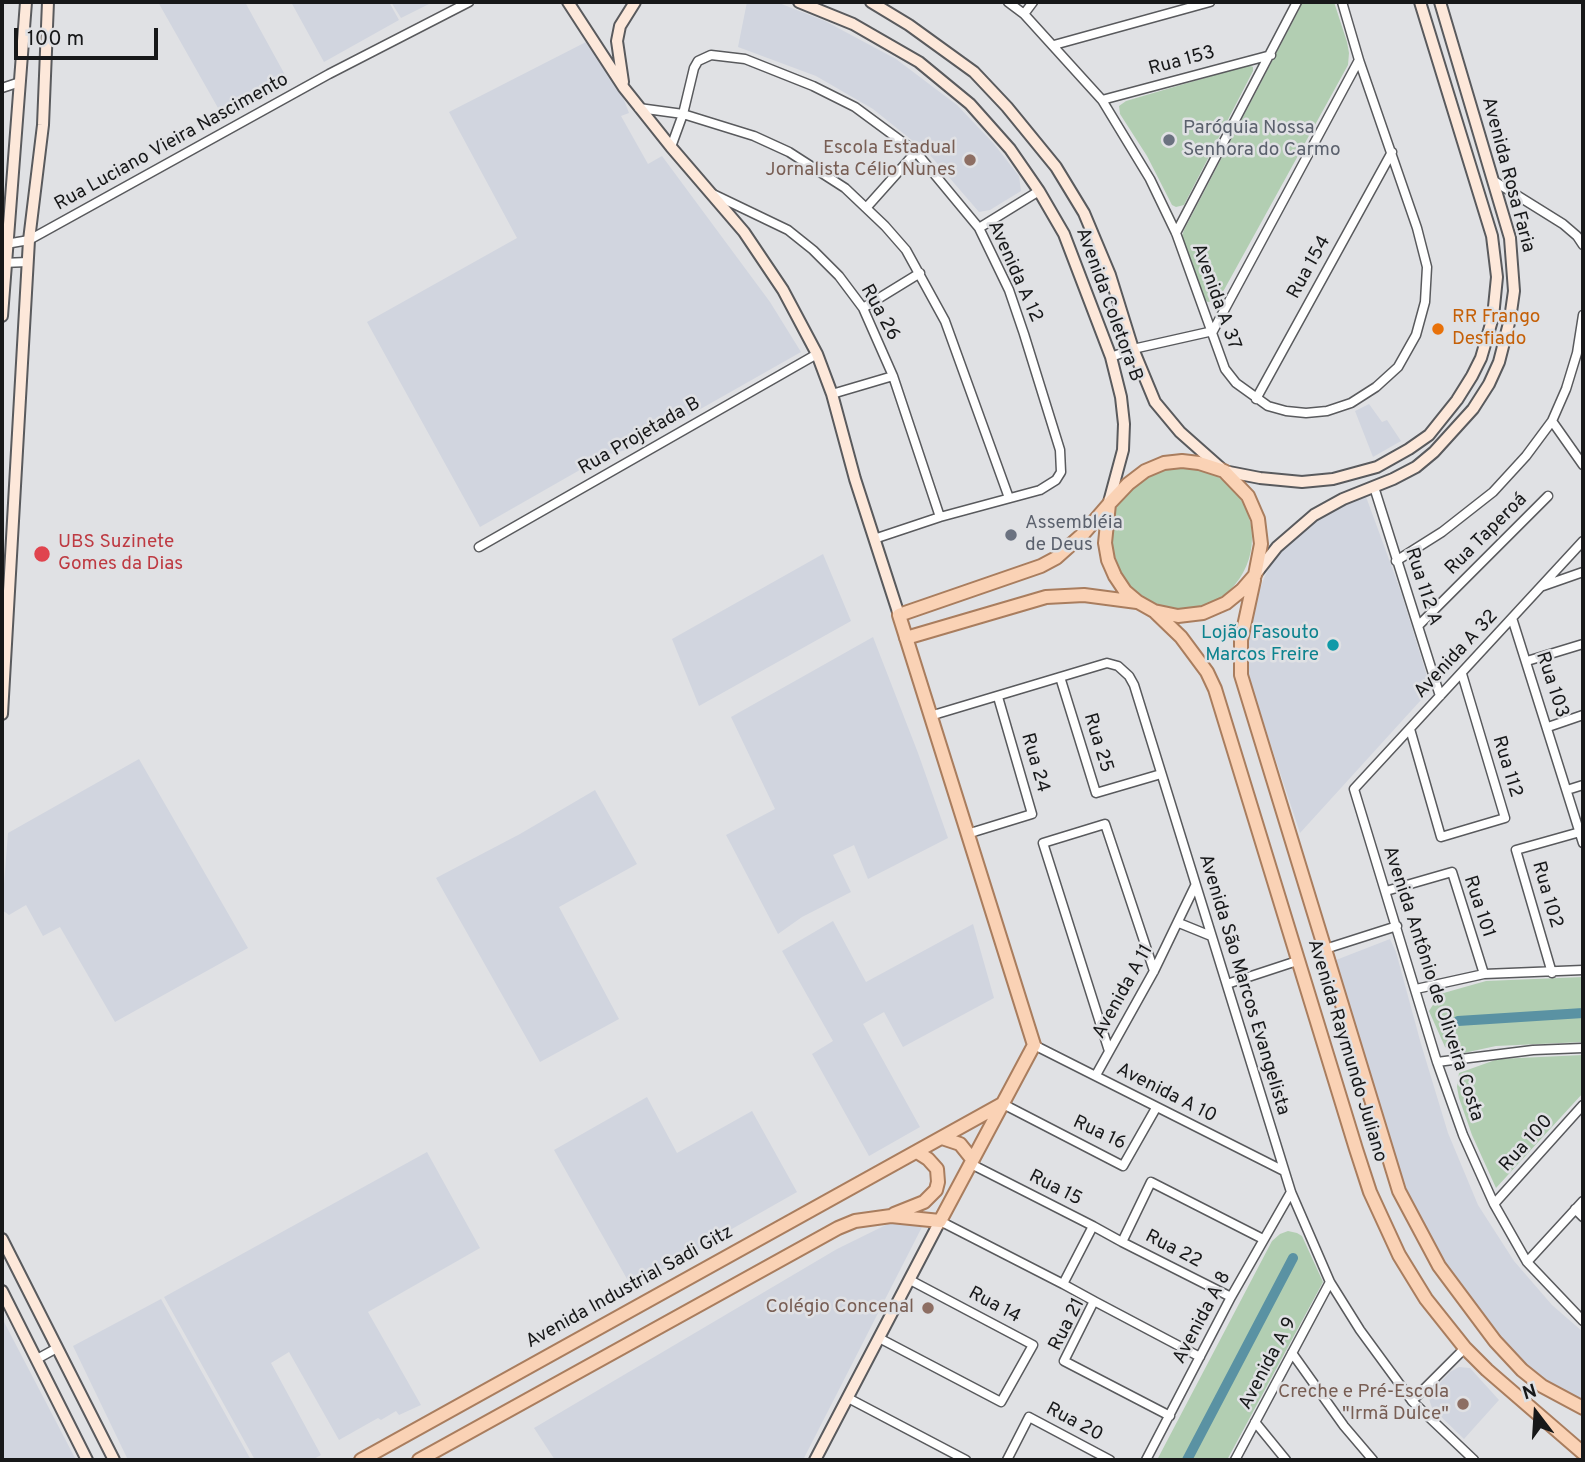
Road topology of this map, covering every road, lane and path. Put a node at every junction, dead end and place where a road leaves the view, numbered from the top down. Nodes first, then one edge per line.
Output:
1 (26, 2) edge
2 (48, 2) edge
3 (469, 2) edge
4 (568, 2) edge
5 (635, 2) edge
6 (799, 2) edge
7 (871, 2) edge
8 (1008, 2) edge
9 (1033, 2) edge
10 (1210, 2) edge
11 (1297, 2) edge
12 (1342, 2) edge
13 (1420, 2) edge
14 (1440, 2) edge
15 (1024, 14) junction
16 (1054, 45) junction
17 (1270, 55) junction
18 (1359, 60) junction
19 (20, 82) junction
20 (2, 88) edge
21 (624, 88) junction
22 (1102, 100) junction
23 (639, 108) junction
24 (683, 114) junction
25 (1474, 115) junction
26 (1457, 121) junction
27 (671, 147) junction
28 (916, 152) junction
29 (1392, 152) junction
30 (1494, 181) junction
31 (708, 191) junction
32 (1039, 191) junction
33 (866, 208) junction
34 (979, 228) junction
35 (1176, 233) junction
36 (29, 240) junction
37 (6, 244) junction
38 (1583, 245) edge
39 (28, 262) junction
40 (3, 263) edge
41 (920, 273) junction
42 (2, 306) edge
43 (863, 309) junction
44 (1583, 315) edge
45 (2, 316) edge
46 (1213, 331) junction
47 (1133, 349) junction
48 (817, 354) junction
49 (1111, 357) junction
50 (893, 376) junction
51 (832, 394) junction
52 (1256, 399) junction
53 (1552, 421) junction
54 (1583, 465) edge
55 (1224, 471) junction
56 (1374, 487) junction
57 (1548, 496) dead end
58 (1009, 498) junction
59 (1109, 503) junction
60 (940, 517) junction
61 (6, 534) edge
62 (874, 539) junction
63 (1583, 541) edge
64 (479, 547) dead end
65 (1396, 561) junction
66 (1583, 572) edge
67 (1255, 575) junction
68 (1540, 587) junction
69 (1138, 602) junction
70 (1154, 611) junction
71 (899, 615) junction
72 (1513, 618) junction
73 (1418, 626) junction
74 (906, 638) junction
75 (1583, 644) edge
76 (1527, 661) junction
77 (1462, 674) junction
78 (1060, 677) junction
79 (1440, 696) junction
80 (998, 697) junction
81 (2, 714) edge
82 (1583, 715) edge
83 (930, 716) junction
84 (1548, 727) junction
85 (1410, 729) junction
86 (1161, 774) junction
87 (1583, 785) edge
88 (1354, 789) joint
89 (1567, 790) junction
90 (1580, 832) junction
91 (967, 834) junction
92 (1583, 843) edge
93 (1195, 886) junction
94 (1386, 891) junction
95 (1179, 923) junction
96 (1397, 926) junction
97 (1211, 936) junction
98 (1325, 949) junction
99 (1297, 961) junction
100 (1583, 970) edge
101 (1154, 971) junction
102 (1552, 973) junction
103 (1484, 974) junction
104 (1227, 984) junction
105 (1416, 989) junction
106 (1034, 1045) junction
107 (1583, 1048) edge
108 (1109, 1051) junction
109 (1437, 1062) junction
110 (1096, 1075) junction
111 (1003, 1104) junction
112 (1583, 1105) edge
113 (1156, 1108) junction
114 (942, 1138) junction
115 (918, 1152) junction
116 (972, 1161) junction
117 (1284, 1171) junction
118 (1291, 1192) junction
119 (1583, 1201) edge
120 (1494, 1204) junction
121 (1575, 1209) junction
122 (891, 1216) junction
123 (1583, 1217) edge
124 (940, 1221) junction
125 (1094, 1226) junction
126 (1263, 1239) junction
127 (2, 1240) edge
128 (1122, 1242) junction
129 (1527, 1262) junction
130 (910, 1280) junction
131 (1330, 1282) junction
132 (1063, 1284) junction
133 (2, 1291) edge
134 (1231, 1297) junction
135 (1094, 1301) junction
136 (1583, 1321) edge
137 (879, 1338) junction
138 (57, 1348) junction
139 (1465, 1348) junction
140 (1292, 1353) junction
141 (1200, 1357) junction
142 (37, 1359) junction
143 (848, 1398) junction
144 (1412, 1401) junction
145 (1583, 1408) edge
146 (1170, 1416) junction
147 (1255, 1422) junction
148 (1583, 1454) edge
149 (817, 1459) edge
150 (87, 1460) edge
151 (114, 1460) edge
152 (361, 1460) edge
153 (419, 1460) edge
154 (966, 1460) edge
155 (1007, 1460) edge
156 (1110, 1460) edge
157 (1146, 1460) edge
158 (1235, 1460) edge
159 (1286, 1460) edge
160 (1373, 1460) edge
161 (1474, 1460) edge

1 - 19 street
2 - 36 street
3 - 36 street, Rua Luciano Vieira Nascimento
4 - 21 street
5 - 21 street
6 - 32 street, Avenida Coletora B
7 - 47 street, Avenida Coletora B
8 - 15 street, Avenida A 37
9 - 15 street
10 - 16 street
11 - 17 street
12 - 18 street, Avenida A 37
13 - 26 street, Avenida Rosa Faria
14 - 25 street, Avenida Rosa Faria
15 - 16 street, Avenida A 37
16 - 22 street, Avenida A 37
17 - 22 street, Rua 153
17 - 35 street
18 - 29 street, Avenida A 37
18 - 46 street
19 - 20 street
19 - 37 street
21 - 23 street
22 - 35 street, Avenida A 37
23 - 24 street
23 - 27 street
24 - 27 street, Avenida A 12
24 - 28 street, Avenida A 12
24 - 33 street
25 - 26 street
25 - 30 street, Avenida Rosa Faria
26 - 55 street, Avenida Rosa Faria
27 - 31 street
28 - 33 street
28 - 34 street, Avenida A 12
29 - 52 street, Rua 154
29 - 52 street, Avenida A 37
30 - 38 street
30 - 56 street, Avenida Rosa Faria
31 - 43 street, Rua 26
31 - 48 street
32 - 34 street
32 - 49 street, Avenida Coletora B
33 - 41 street
34 - 58 street, Avenida A 12
35 - 46 street, Avenida A 37
36 - 37 street, Rua Luciano Vieira Nascimento
36 - 39 street
37 - 40 street
39 - 40 street
39 - 61 street
40 - 42 street
41 - 43 street
41 - 58 street
42 - 45 street
43 - 50 street, Rua 26
44 - 53 street
46 - 47 street
46 - 52 street, Avenida A 37
47 - 49 street
47 - 55 street, Avenida Coletora B
48 - 51 street
48 - 64 street, Rua Projetada B
49 - 59 street, Avenida Coletora B
50 - 51 street
50 - 60 street, Rua 26
51 - 62 street
53 - 54 street
53 - 65 street
55 - 59 main road
55 - 67 main road
56 - 65 street, Rua 112 A
56 - 67 street, Avenida Rosa Faria
57 - 73 street, Rua Taperoá
58 - 60 street, Avenida A 12
59 - 69 main road
59 - 71 main road, Avenida Coletora B
60 - 62 street, Avenida A 12
61 - 81 street
62 - 71 street
63 - 68 street, Avenida A 32
65 - 73 street, Rua 112 A
66 - 68 street
67 - 70 main road
67 - 98 main road, Avenida Raymundo Juliano
68 - 72 street, Avenida A 32
69 - 70 main road
69 - 74 main road
70 - 99 main road, Avenida Raymundo Juliano
71 - 74 main road
72 - 76 street, Rua 103
72 - 77 street, Avenida A 32
73 - 79 street, Rua 112 A
74 - 83 main road
75 - 76 street
76 - 84 street, Rua 103
77 - 79 street, Avenida A 32
77 - 85 street, Rua 112
78 - 80 street, Avenida São Marcos Evangelista
78 - 86 street, Avenida São Marcos Evangelista
78 - 86 street, Rua 25
79 - 85 street, Avenida A 32
80 - 83 street, Avenida São Marcos Evangelista
80 - 91 street, Rua 24
82 - 84 street
83 - 91 main road
84 - 89 street, Rua 103
85 - 88 street, Avenida A 32
86 - 93 street, Avenida São Marcos Evangelista
87 - 89 street
88 - 94 street, Avenida Antônio de Oliveira Costa
89 - 90 street, Rua 103
90 - 92 street, Rua 103
90 - 102 street, Rua 102
91 - 106 main road
93 - 95 street, Avenida A 11
93 - 97 street, Avenida São Marcos Evangelista
94 - 96 street, Avenida Antônio de Oliveira Costa
94 - 103 street, Rua 101
95 - 97 street
95 - 101 street, Avenida A 11
96 - 98 street
96 - 105 street, Avenida Antônio de Oliveira Costa
97 - 104 street, Avenida São Marcos Evangelista
98 - 145 main road, Avenida Raymundo Juliano
99 - 104 street
99 - 139 main road, Avenida Raymundo Juliano
100 - 102 street
101 - 108 street, Avenida A 11
101 - 108 street
102 - 103 street
103 - 105 street
104 - 117 street, Avenida São Marcos Evangelista
105 - 109 street, Avenida Antônio de Oliveira Costa
106 - 110 street, Avenida A 10
106 - 111 main road
107 - 109 street
108 - 110 street, Avenida A 11
109 - 120 street, Avenida Antônio de Oliveira Costa
110 - 113 street, Avenida A 10
111 - 113 street, Rua 16
111 - 114 main road, Avenida Industrial Sadi Gitz
111 - 116 main road
112 - 120 street, Rua 100
113 - 117 street, Avenida A 10
114 - 115 main road, Avenida Industrial Sadi Gitz
114 - 116 main road
115 - 122 main road
115 - 152 main road, Avenida Industrial Sadi Gitz
116 - 124 main road
116 - 125 street, Rua 15
117 - 118 street, Avenida São Marcos Evangelista
118 - 126 street, Avenida A 8
118 - 131 street, Avenida São Marcos Evangelista
119 - 121 street
120 - 129 street, Avenida Antônio de Oliveira Costa
121 - 123 street
121 - 129 street
122 - 124 main road
122 - 153 main road
124 - 130 street
124 - 132 street
125 - 128 street
125 - 132 street, Rua 15
126 - 128 street, Rua 22
126 - 134 street, Avenida A 8
127 - 138 street
128 - 134 street, Rua 22
129 - 136 street, Avenida Antônio de Oliveira Costa
130 - 137 street
130 - 137 street, Rua 14
131 - 140 street, Avenida A 9
131 - 144 street, Avenida São Marcos Evangelista
132 - 135 street
133 - 142 street
134 - 141 street, Avenida A 8
135 - 141 street, Rua 21
135 - 146 street, Rua 21
137 - 143 street
138 - 142 street
138 - 151 street
139 - 144 street
139 - 148 main road, Avenida Raymundo Juliano
140 - 147 street, Avenida A 9
140 - 160 street
141 - 146 street, Avenida A 8
142 - 150 street
143 - 149 street
143 - 154 street
144 - 161 street, Avenida São Marcos Evangelista
146 - 157 street, Avenida A 8
147 - 158 street, Avenida A 9
147 - 159 street
155 - 156 street, Rua 20

